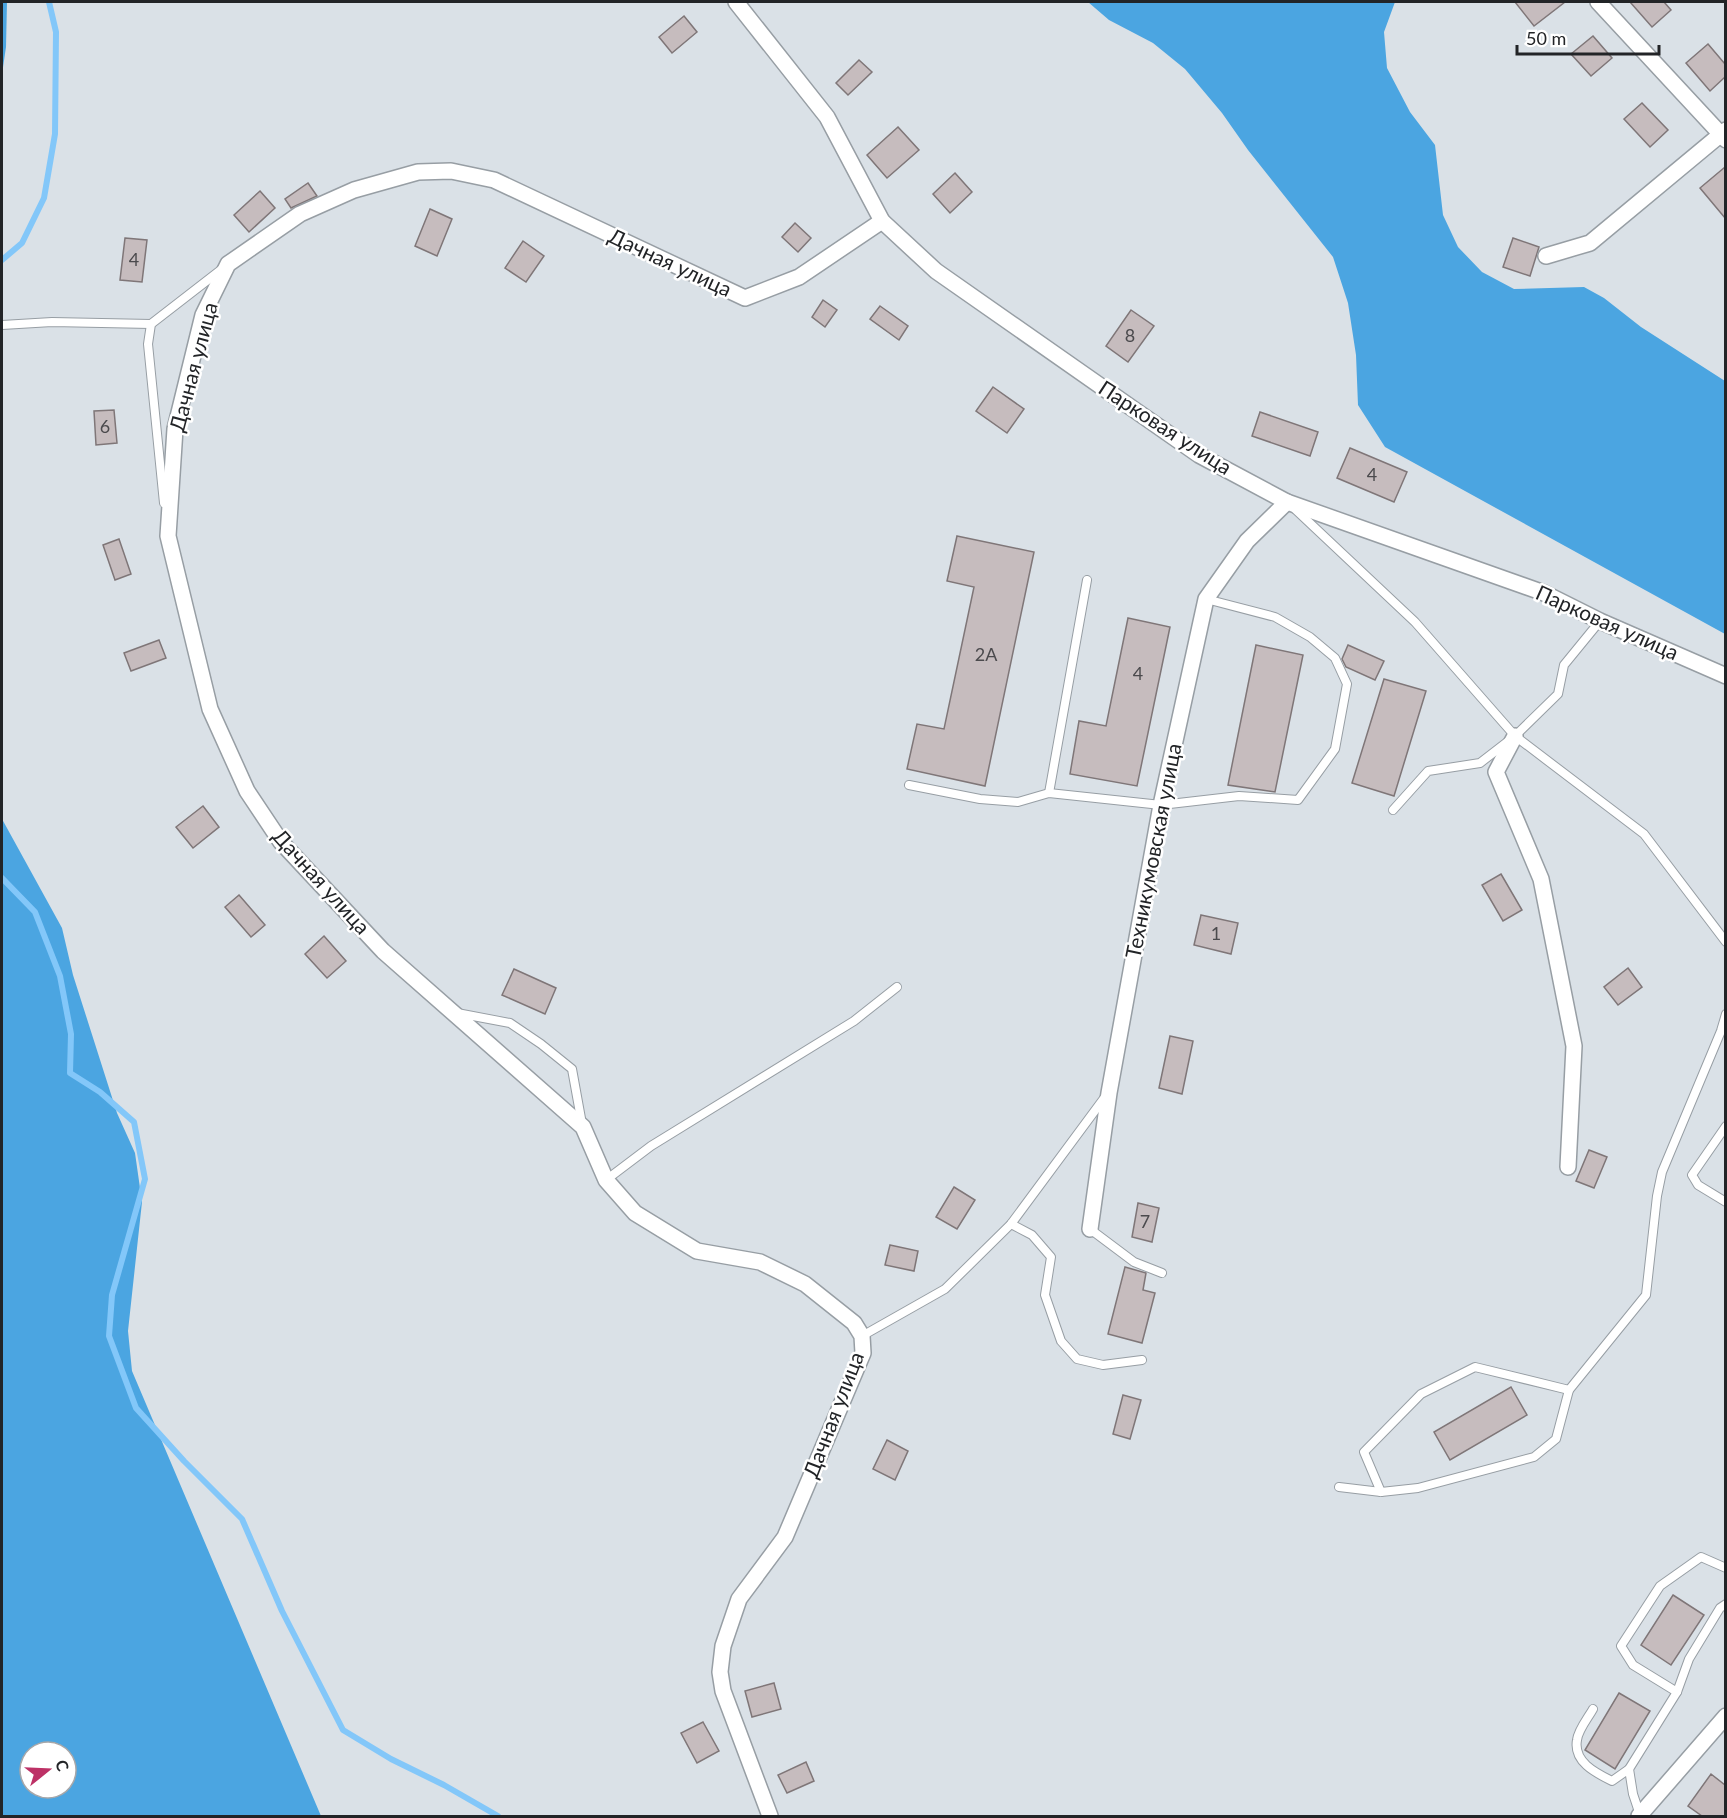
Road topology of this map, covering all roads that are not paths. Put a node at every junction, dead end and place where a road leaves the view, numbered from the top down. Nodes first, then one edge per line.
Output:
1 (736, 2) edge
2 (1598, 2) edge
3 (1724, 135) edge
4 (882, 221) junction
5 (1546, 256) dead end
6 (228, 264) junction
7 (151, 324) junction
8 (2, 326) edge
9 (1287, 502) junction
10 (168, 536) junction
11 (1087, 580) dead end
12 (1206, 599) junction
13 (1600, 621) junction
14 (1725, 676) edge
15 (1515, 736) junction
16 (909, 785) dead end
17 (1049, 793) junction
18 (1161, 805) junction
19 (1393, 810) dead end
20 (1725, 942) edge
21 (897, 987) dead end
22 (453, 1013) junction
23 (1725, 1014) edge
24 (1109, 1093) junction
25 (1725, 1126) edge
26 (583, 1127) junction
27 (1569, 1167) dead end
28 (606, 1180) junction
29 (1725, 1202) edge
30 (1011, 1224) junction
31 (1090, 1229) joint
32 (1162, 1273) dead end
33 (862, 1336) junction
34 (1142, 1360) dead end
35 (1569, 1390) junction
36 (1339, 1487) dead end
37 (1381, 1492) junction
38 (1725, 1568) edge
39 (1725, 1604) edge
40 (1677, 1692) junction
41 (1593, 1709) dead end
42 (1725, 1716) edge
43 (1629, 1769) junction
44 (770, 1816) edge
45 (1639, 1816) edge

1 - 4 street, Парковая улица
2 - 3 street
3 - 5 street
4 - 6 street, Дачная улица
4 - 9 street, Парковая улица
6 - 7 lane
6 - 10 street, Дачная улица
7 - 8 lane
7 - 10 lane
9 - 12 street, Техникумовская улица
9 - 13 street, Парковая улица
9 - 15 lane
10 - 22 street, Дачная улица
11 - 17 lane
12 - 18 street, Техникумовская улица
12 - 18 lane
13 - 14 street, Парковая улица
13 - 15 lane
15 - 19 lane
15 - 20 lane
15 - 27 street
16 - 17 lane
17 - 18 lane
18 - 24 street, Техникумовская улица
21 - 28 lane
22 - 26 street, Дачная улица
22 - 26 lane
23 - 35 lane
24 - 30 lane
24 - 31 street, Техникумовская улица
25 - 29 lane
26 - 28 street, Дачная улица
28 - 33 street, Дачная улица
30 - 33 lane
30 - 34 lane
31 - 32 lane
33 - 44 street, Дачная улица
35 - 37 lane
35 - 37 lane
36 - 37 lane
38 - 40 lane
39 - 40 lane
40 - 43 lane
41 - 43 lane
42 - 45 street
43 - 45 lane

